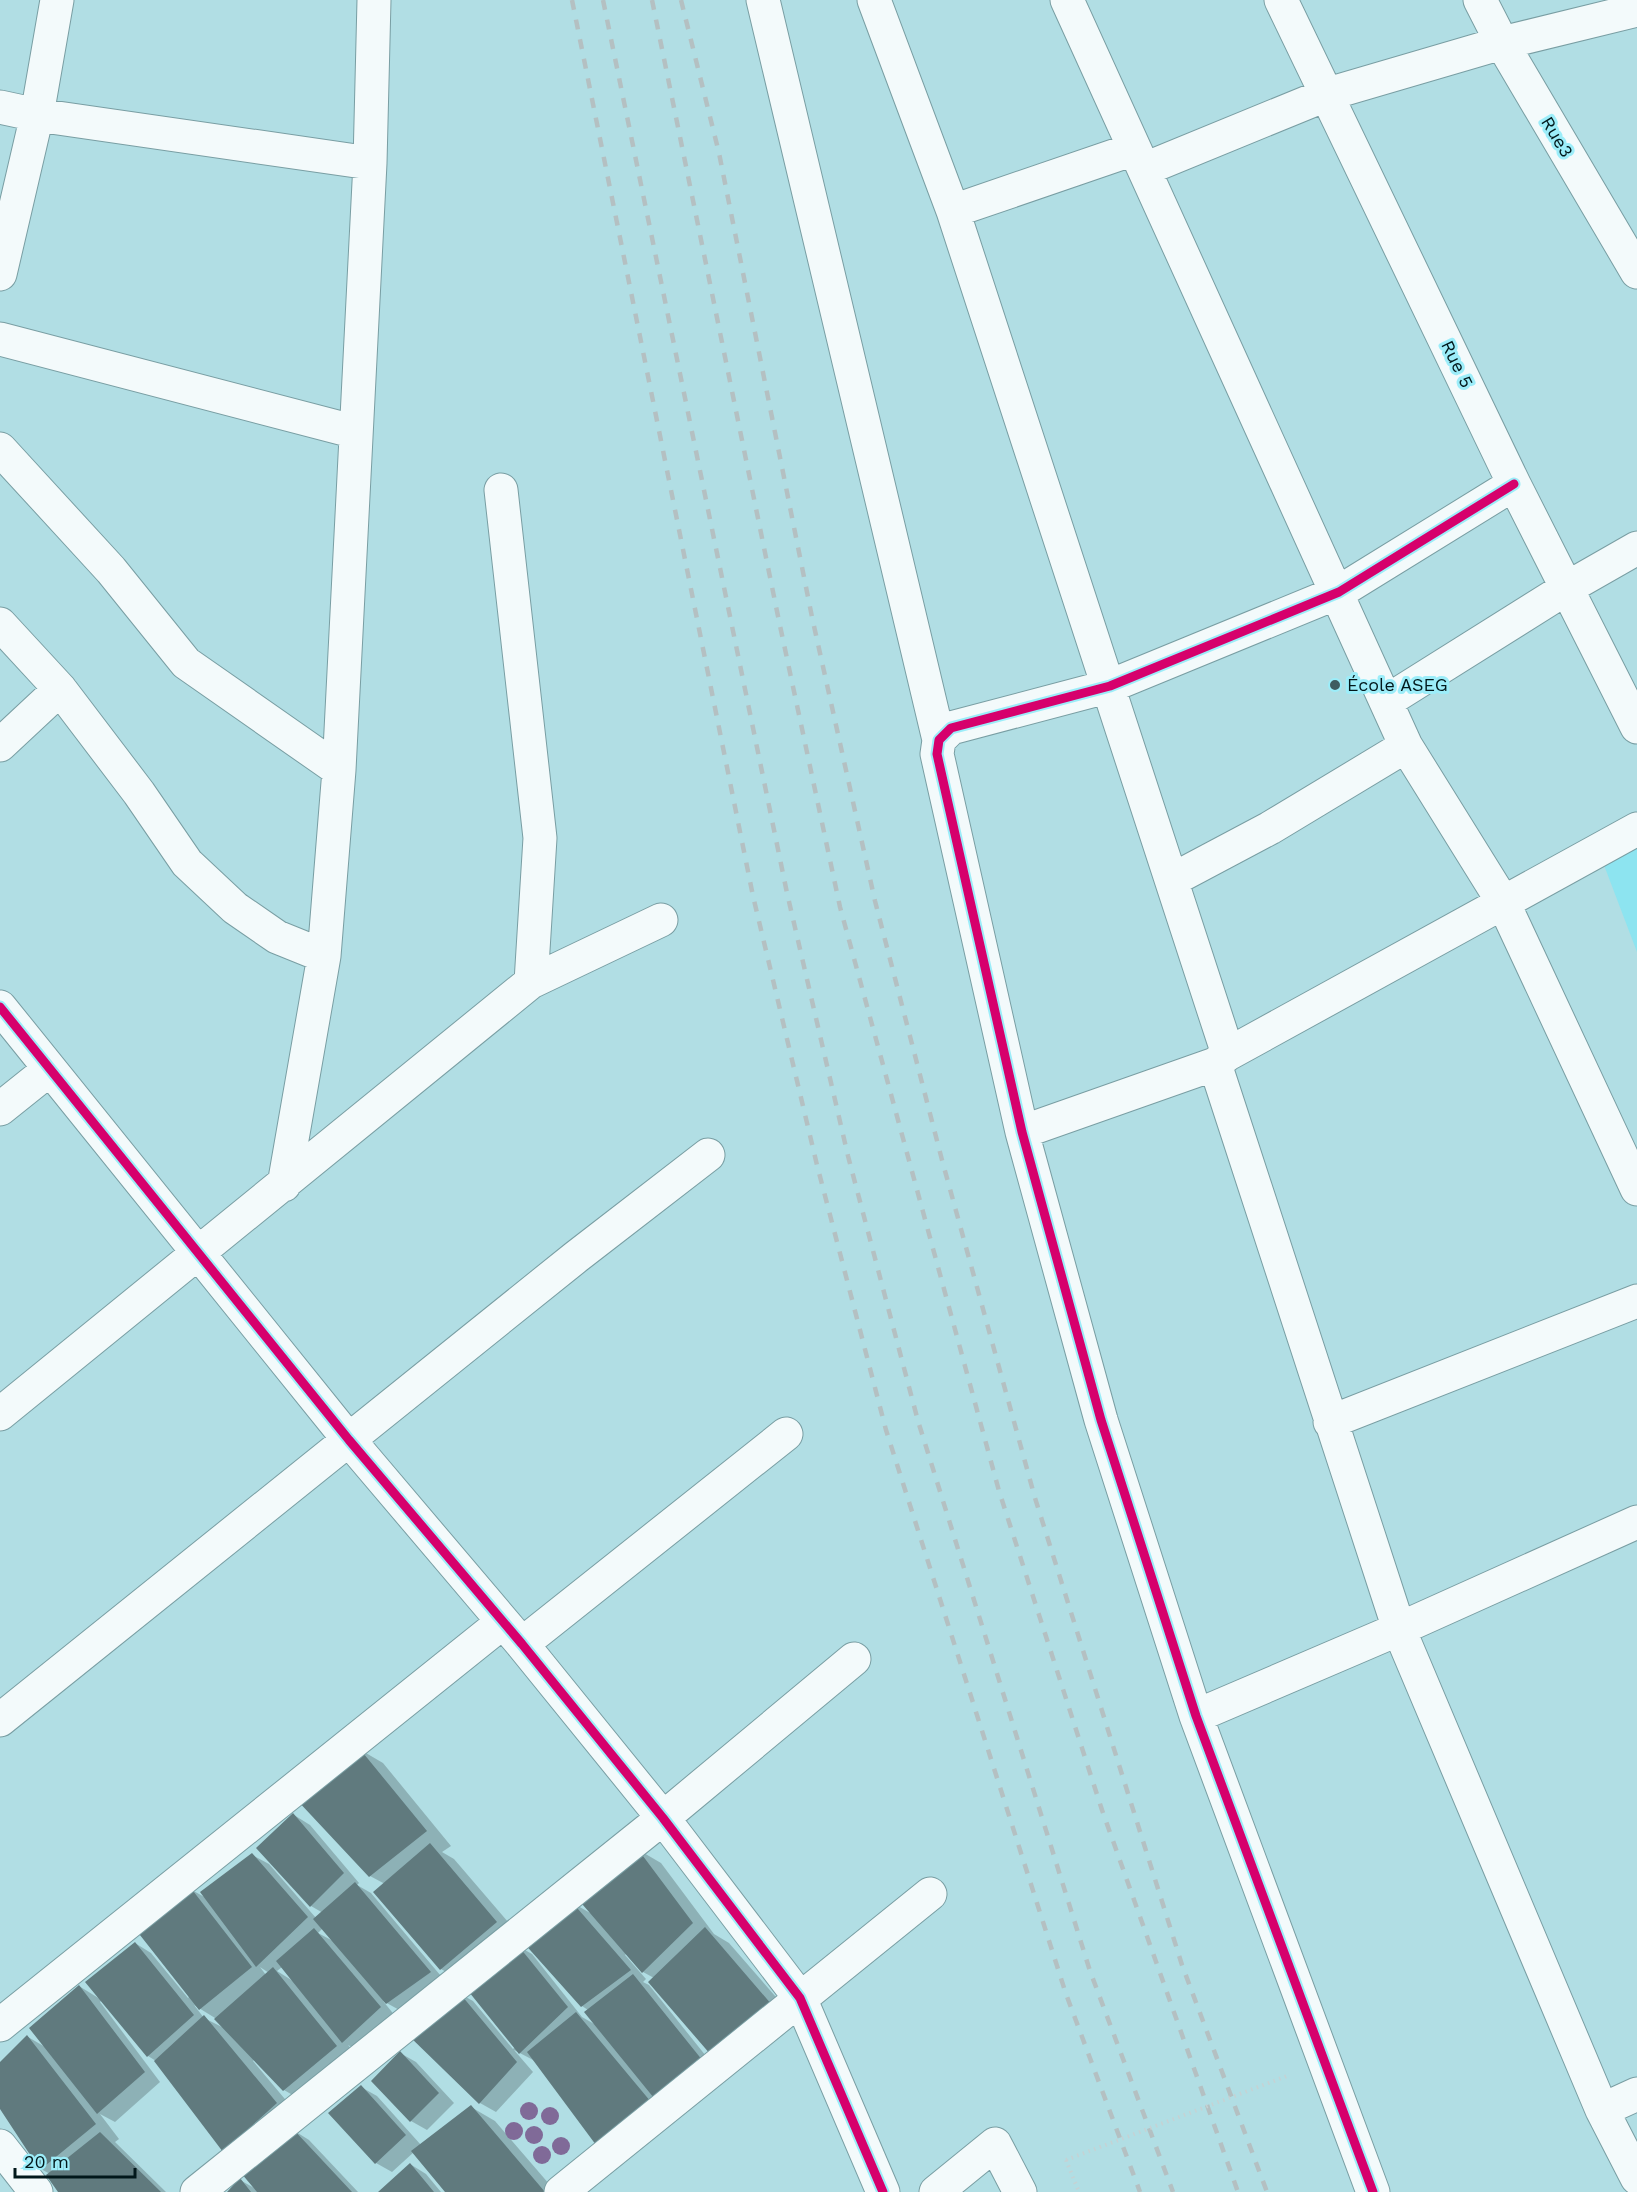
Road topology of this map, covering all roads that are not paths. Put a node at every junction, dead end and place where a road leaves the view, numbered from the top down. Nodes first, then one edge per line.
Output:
1 (57, 0) edge
2 (374, 0) edge
3 (764, 0) edge
4 (874, 0) edge
5 (1067, 0) edge
6 (1281, 0) edge
7 (1480, 0) edge
8 (1637, 10) edge
9 (1502, 43) junction
10 (1328, 94) junction
11 (0, 107) edge
12 (37, 115) junction
13 (1140, 159) junction
14 (370, 163) junction
15 (953, 212) junction
16 (1637, 272) edge
17 (0, 274) edge
18 (0, 339) edge
19 (356, 432) junction
20 (0, 448) edge
21 (1515, 484) junction
22 (501, 490) dead end
23 (1637, 548) edge
24 (1567, 588) junction
25 (1339, 592) junction
26 (0, 624) edge
27 (1110, 686) junction
28 (60, 689) junction
29 (1387, 701) junction
30 (1637, 727) edge
31 (939, 740) junction
32 (0, 745) edge
33 (1406, 746) junction
34 (339, 770) junction
35 (1637, 829) edge
36 (1172, 880) junction
37 (1503, 902) junction
38 (661, 920) dead end
39 (324, 956) junction
40 (531, 982) junction
41 (0, 1007) edge
42 (1222, 1059) junction
43 (50, 1069) junction
44 (0, 1109) edge
45 (1022, 1132) junction
46 (708, 1155) dead end
47 (284, 1185) junction
48 (1637, 1189) edge
49 (200, 1252) junction
50 (1637, 1301) edge
51 (0, 1414) edge
52 (1330, 1422) junction
53 (786, 1434) dead end
54 (349, 1440) junction
55 (1637, 1522) edge
56 (1399, 1629) junction
57 (512, 1633) junction
58 (854, 1659) dead end
59 (1196, 1716) junction
60 (0, 1720) edge
61 (663, 1818) junction
62 (930, 1894) dead end
63 (800, 1998) junction
64 (0, 2025) edge
65 (1637, 2094) edge
66 (1602, 2110) junction
67 (0, 2146) edge
68 (1637, 2178) edge
69 (36, 2192) edge
70 (197, 2192) edge
71 (561, 2192) edge
72 (883, 2192) edge
73 (936, 2192) edge
74 (1020, 2192) edge
75 (1373, 2192) edge

1 - 12 street
2 - 14 street
3 - 31 street
4 - 15 street
5 - 13 street
6 - 10 street, Rue 5
7 - 9 street, Rue3
8 - 9 street
9 - 10 street
9 - 16 street, Rue3
10 - 13 street
10 - 21 street, Rue 5
11 - 12 street
12 - 14 street
12 - 17 street
13 - 15 street
13 - 25 street
14 - 19 street
15 - 27 street
18 - 19 street
19 - 34 street
20 - 34 street
21 - 24 street, Rue 5
21 - 25 street
22 - 40 street
23 - 24 street
24 - 29 street
24 - 30 street, Rue 5
25 - 27 street
25 - 29 street
26 - 28 street
27 - 31 street
27 - 36 street
28 - 32 street
28 - 39 street
29 - 33 street
31 - 45 street
33 - 36 street
33 - 37 street
34 - 39 street
35 - 37 street
36 - 42 street
37 - 42 street
37 - 48 street
38 - 40 street
39 - 47 street
40 - 47 street
41 - 43 street
42 - 45 street
42 - 52 street
43 - 44 street
43 - 49 street
45 - 59 street
46 - 54 street
47 - 49 street
49 - 51 street
49 - 54 street
50 - 52 street
52 - 56 street
53 - 57 street
54 - 57 street
54 - 60 street
55 - 56 street
56 - 59 street
56 - 66 street
57 - 61 street
57 - 64 street
58 - 61 street
59 - 75 street
61 - 63 street
61 - 70 street
62 - 63 street
63 - 71 street
63 - 72 street
65 - 66 street
66 - 68 street
67 - 69 street
73 - 74 street

